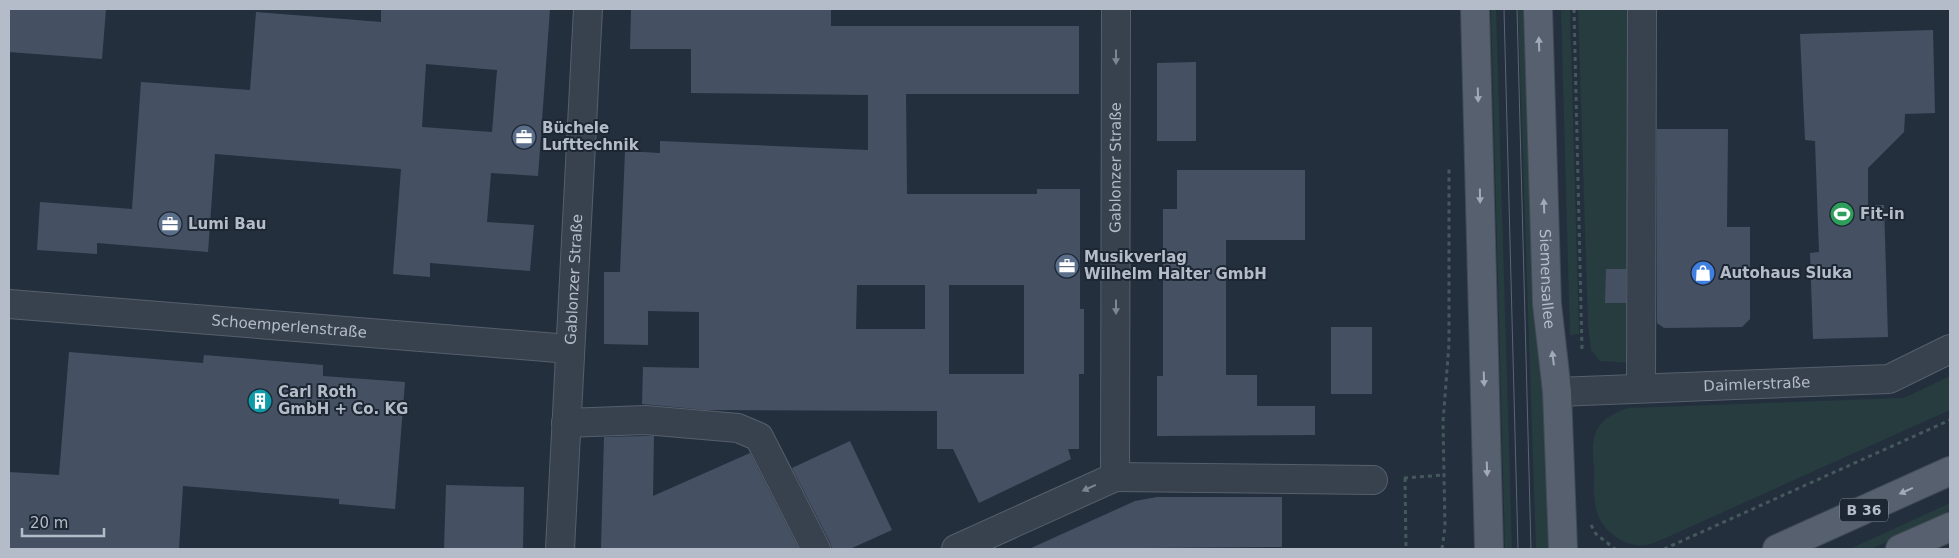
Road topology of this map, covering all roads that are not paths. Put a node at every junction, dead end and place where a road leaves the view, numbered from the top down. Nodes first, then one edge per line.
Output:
1 (588, 9) edge
2 (1116, 9) edge
3 (1475, 9) edge
4 (1538, 9) edge
5 (1642, 9) edge
6 (9, 304) edge
7 (570, 349) junction
8 (1950, 349) edge
9 (1641, 388) junction
10 (1569, 391) junction
11 (566, 424) junction
12 (1950, 471) edge
13 (1115, 477) junction
14 (1373, 480) road end
15 (1950, 527) edge
16 (1568, 543) edge
17 (560, 549) edge
18 (816, 549) edge
19 (956, 549) edge
20 (1489, 549) edge
21 (1777, 549) edge
22 (1900, 549) edge

1 - 7 street, Gablonzer Straße
2 -> 13 street, Gablonzer Straße
3 -> 20 main road
10 -> 4 main road, Siemensallee
5 - 9 street
6 - 7 street, Schoemperlenstraße
7 - 11 street, Gablonzer Straße
8 - 9 street, Daimlerstraße
9 - 10 street, Daimlerstraße
10 - 16 main road, Siemensallee
11 - 17 street, Gablonzer Straße
11 - 18 street
12 -> 21 main road, B 36
13 - 14 street
13 -> 19 street
15 - 22 main road

